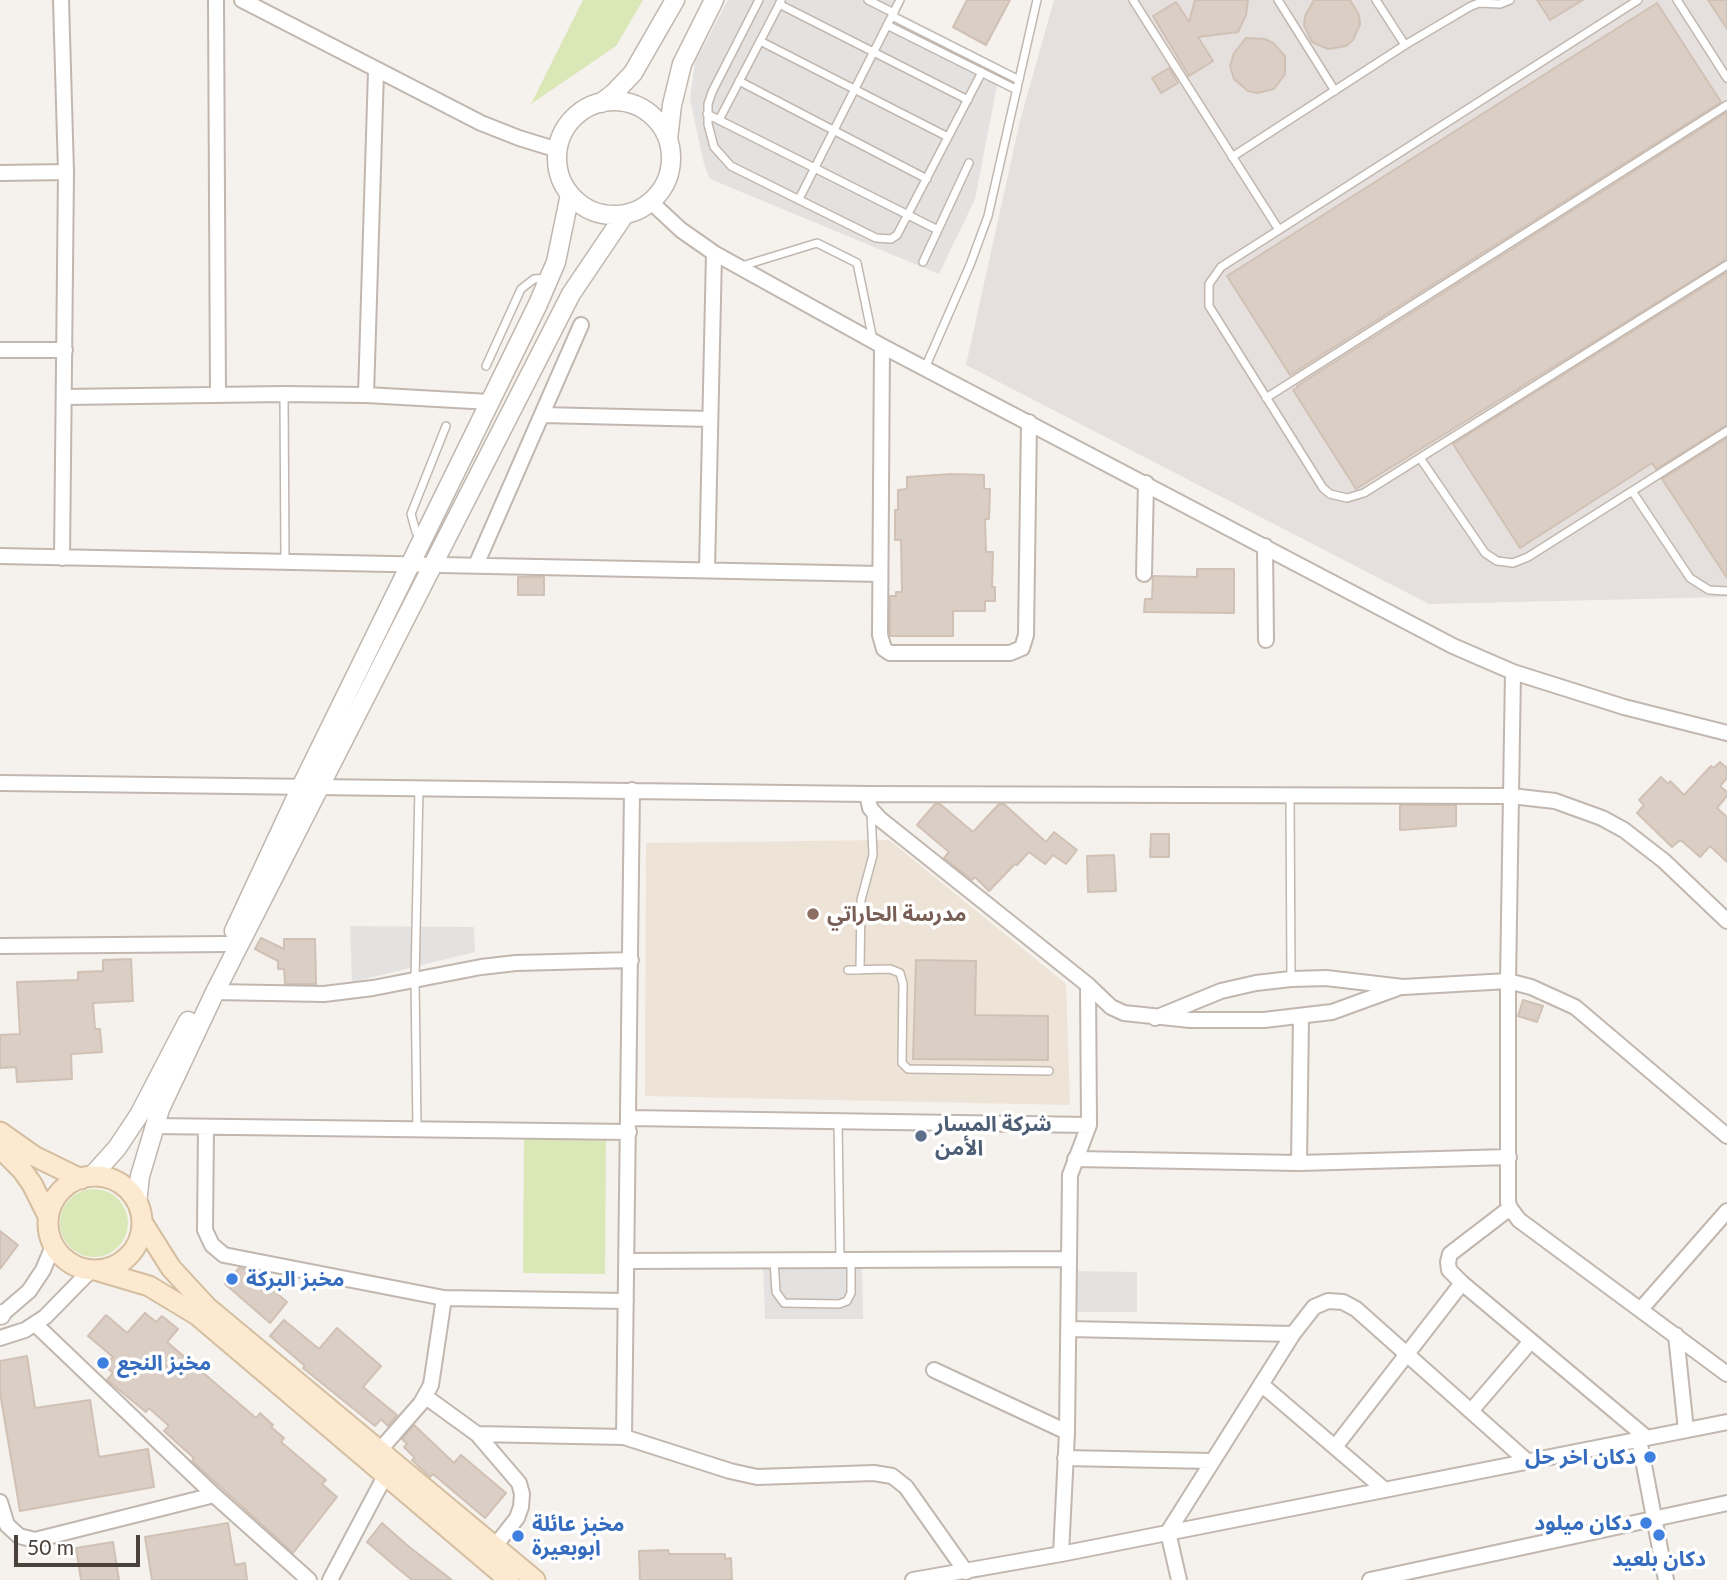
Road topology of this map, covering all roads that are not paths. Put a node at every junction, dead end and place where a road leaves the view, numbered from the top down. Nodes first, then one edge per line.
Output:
1 (61, 0) edge
2 (216, 0) edge
3 (242, 0) edge
4 (675, 0) edge
5 (714, 0) edge
6 (760, 0) edge
7 (868, 0) edge
8 (900, 0) edge
9 (1037, 0) edge
10 (1133, 0) edge
11 (1278, 0) edge
12 (1376, 0) edge
13 (1510, 0) edge
14 (1638, 0) edge
15 (1677, 0) edge
16 (1479, 1) edge
17 (780, 2) edge
18 (893, 15) junction
19 (887, 25) junction
20 (760, 41) junction
21 (1405, 45) junction
22 (874, 52) junction
23 (376, 71) junction
24 (982, 72) junction
25 (1727, 78) edge
26 (1019, 80) junction
27 (739, 81) junction
28 (855, 89) junction
29 (1017, 90) junction
30 (1335, 91) junction
31 (968, 100) junction
32 (601, 103) junction
33 (1727, 105) edge
34 (707, 114) junction
35 (719, 120) junction
36 (834, 130) junction
37 (948, 137) junction
38 (668, 139) junction
39 (558, 150) junction
40 (1232, 157) junction
41 (969, 163) dead end
42 (814, 168) junction
43 (66, 172) junction
44 (0, 173) edge
45 (927, 179) junction
46 (570, 194) junction
47 (799, 199) junction
48 (651, 202) junction
49 (625, 214) junction
50 (908, 214) junction
51 (938, 230) junction
52 (1279, 230) junction
53 (714, 253) junction
54 (923, 262) dead end
55 (1727, 265) edge
56 (739, 267) junction
57 (550, 278) junction
58 (581, 325) dead end
59 (878, 343) junction
60 (0, 350) edge
61 (65, 350) junction
62 (486, 366) dead end
63 (925, 369) junction
64 (284, 394) junction
65 (218, 395) junction
66 (366, 395) junction
67 (64, 397) junction
68 (1266, 398) junction
69 (489, 402) junction
70 (542, 415) junction
71 (710, 419) junction
72 (1029, 422) junction
73 (446, 426) dead end
74 (1727, 431) edge
75 (1420, 458) junction
76 (1146, 483) junction
77 (1632, 491) junction
78 (423, 538) junction
79 (1265, 546) junction
80 (0, 556) edge
81 (62, 558) junction
82 (285, 562) junction
83 (410, 564) junction
84 (432, 564) junction
85 (476, 565) junction
86 (708, 570) junction
87 (880, 574) junction
88 (1144, 574) dead end
89 (1727, 591) edge
90 (1266, 640) dead end
91 (1513, 672) junction
92 (1727, 733) edge
93 (0, 783) edge
94 (301, 787) junction
95 (320, 787) junction
96 (419, 788) junction
97 (632, 790) junction
98 (1290, 795) junction
99 (1511, 796) junction
100 (869, 801) junction
101 (1727, 921) edge
102 (228, 944) junction
103 (0, 946) edge
104 (631, 960) junction
105 (848, 970) dead end
106 (860, 970) junction
107 (1291, 979) junction
108 (415, 980) junction
109 (1508, 981) junction
110 (1088, 985) junction
111 (1403, 987) junction
112 (215, 992) junction
113 (1301, 1017) junction
114 (1155, 1018) junction
115 (1049, 1071) dead end
116 (838, 1121) junction
117 (629, 1125) junction
118 (1089, 1125) junction
119 (154, 1126) junction
120 (206, 1127) junction
121 (417, 1129) junction
122 (1725, 1129) edge
123 (0, 1132) edge
124 (0, 1148) edge
125 (1509, 1157) junction
126 (1074, 1159) junction
127 (1299, 1163) junction
128 (86, 1178) junction
129 (1510, 1208) junction
130 (1727, 1211) edge
131 (140, 1213) junction
132 (48, 1216) junction
133 (53, 1246) junction
134 (1069, 1259) junction
135 (774, 1260) junction
136 (845, 1260) junction
137 (627, 1261) junction
138 (93, 1270) junction
139 (1462, 1283) junction
140 (444, 1298) junction
141 (626, 1301) junction
142 (1641, 1309) junction
143 (0, 1315) edge
144 (35, 1324) junction
145 (1069, 1329) junction
146 (1293, 1334) junction
147 (1675, 1335) junction
148 (0, 1338) edge
149 (1531, 1341) junction
150 (1406, 1353) junction
151 (934, 1370) dead end
152 (1727, 1374) edge
153 (1261, 1384) junction
154 (426, 1396) junction
155 (1471, 1411) junction
156 (1727, 1422) edge
157 (1686, 1430) junction
158 (1067, 1432) junction
159 (477, 1433) junction
160 (624, 1437) junction
161 (1643, 1438) junction
162 (1335, 1447) junction
163 (379, 1451) junction
164 (1065, 1458) junction
165 (1211, 1461) junction
166 (1528, 1462) junction
167 (385, 1476) junction
168 (1385, 1490) junction
169 (214, 1495) junction
170 (0, 1502) edge
171 (1727, 1503) edge
172 (1654, 1518) junction
173 (1168, 1532) junction
174 (495, 1546) junction
175 (1061, 1554) junction
176 (966, 1572) junction
177 (309, 1580) edge
178 (330, 1580) edge
179 (509, 1580) edge
180 (535, 1580) edge
181 (913, 1580) edge
182 (1179, 1580) edge
183 (1370, 1580) edge
184 (1666, 1580) edge

1 - 43 street
2 - 65 street
3 - 23 street
4 - 32 street
5 - 38 street
6 - 34 lane
7 - 18 lane
8 - 18 lane
9 - 26 lane
10 - 40 lane
11 - 30 lane
12 - 21 lane
13 - 16 lane
14 - 52 lane
15 - 25 lane
16 - 21 lane
17 - 20 lane
17 - 22 lane
18 - 19 lane
18 - 26 lane
19 - 22 lane
19 - 24 lane
20 - 27 lane
20 - 28 lane
21 - 30 lane
22 - 28 lane
22 - 31 lane
23 - 39 street
23 - 66 street
24 - 29 lane
24 - 31 lane
26 - 29 lane
27 - 35 lane
27 - 36 lane
28 - 36 lane
28 - 37 lane
29 - 63 lane
30 - 40 lane
31 - 37 lane
32 - 38 street
32 - 39 street
33 - 68 lane
34 - 35 lane
34 - 47 lane
35 - 42 lane
36 - 42 lane
36 - 45 lane
37 - 45 lane
38 - 48 street
39 - 46 street
40 - 52 lane
41 - 51 lane
42 - 47 lane
42 - 50 lane
43 - 44 street
43 - 61 street
45 - 50 lane
46 - 49 street
46 - 57 street
47 - 50 lane
48 - 49 street
48 - 53 street
49 - 84 street
50 - 51 lane
51 - 54 lane
52 - 68 lane
53 - 56 street
53 - 71 street
55 - 75 lane
56 - 59 street
56 - 59 lane
57 - 62 lane
57 - 69 street
58 - 70 street
59 - 63 street
59 - 87 street
60 - 61 street
61 - 67 street
63 - 72 street
64 - 65 street
64 - 66 street
64 - 82 lane
65 - 67 street
66 - 69 street
67 - 81 street
68 - 75 lane
69 - 78 street
70 - 71 street
70 - 85 street
71 - 86 street
72 - 76 street
72 - 87 street
73 - 78 lane
74 - 77 lane
75 - 77 lane
76 - 79 street
76 - 88 street
77 - 89 lane
78 - 83 street
79 - 90 street
79 - 91 street
80 - 81 street
81 - 82 street
82 - 83 street
83 - 84 street
83 - 94 street
84 - 85 street
84 - 95 street
85 - 86 street
86 - 87 street
91 - 92 street
91 - 99 street
93 - 94 street
94 - 95 street
94 - 102 street
95 - 96 street
95 - 112 street
96 - 97 street
96 - 108 lane
97 - 100 street
97 - 104 street
98 - 99 street
98 - 100 street
98 - 107 lane
99 - 101 street
99 - 109 street
100 - 106 lane
100 - 110 street
102 - 103 street
102 - 128 street
104 - 108 street
104 - 117 street
105 - 106 lane
106 - 115 lane
107 - 111 street
107 - 114 street
108 - 112 street
108 - 121 lane
109 - 111 street
109 - 122 street
109 - 125 street
110 - 114 street
110 - 118 street
111 - 113 street
112 - 119 street
113 - 114 street
113 - 127 street
116 - 117 street
116 - 118 street
116 - 136 lane
117 - 121 street
117 - 137 street
118 - 126 street
119 - 120 street
119 - 131 street
120 - 121 street
120 - 140 street
123 - 128 main road
124 - 132 main road
125 - 127 street
125 - 129 street
126 - 127 street
126 - 134 street
128 - 131 main road
128 - 132 main road
129 - 139 street
129 - 142 street
130 - 142 street
131 - 138 main road
131 - 163 main road
132 - 133 main road
133 - 138 main road
133 - 143 street
134 - 136 street
134 - 145 street
135 - 136 street
135 - 136 lane
135 - 137 street
137 - 141 street
138 - 144 street
138 - 167 main road
139 - 149 street
139 - 150 street
140 - 141 street
140 - 154 street
141 - 160 street
142 - 147 street
144 - 148 street
144 - 169 street
145 - 146 street
145 - 158 street
146 - 150 street
146 - 153 street
147 - 152 street
147 - 157 street
149 - 155 street
149 - 161 street
150 - 155 street
150 - 162 street
151 - 158 street
153 - 162 street
153 - 165 street
154 - 159 street
154 - 163 street
155 - 166 street
156 - 157 street
157 - 161 street
158 - 164 street
159 - 160 street
159 - 174 street
160 - 176 street
161 - 166 street
161 - 172 street
162 - 168 street
163 - 174 main road
164 - 165 street
164 - 175 street
165 - 173 street
166 - 168 street
167 - 178 street
167 - 179 main road
168 - 173 street
169 - 170 street
169 - 177 street
171 - 172 street
172 - 183 street
172 - 184 street
173 - 175 street
173 - 182 street
174 - 180 main road
175 - 176 street
176 - 181 street

